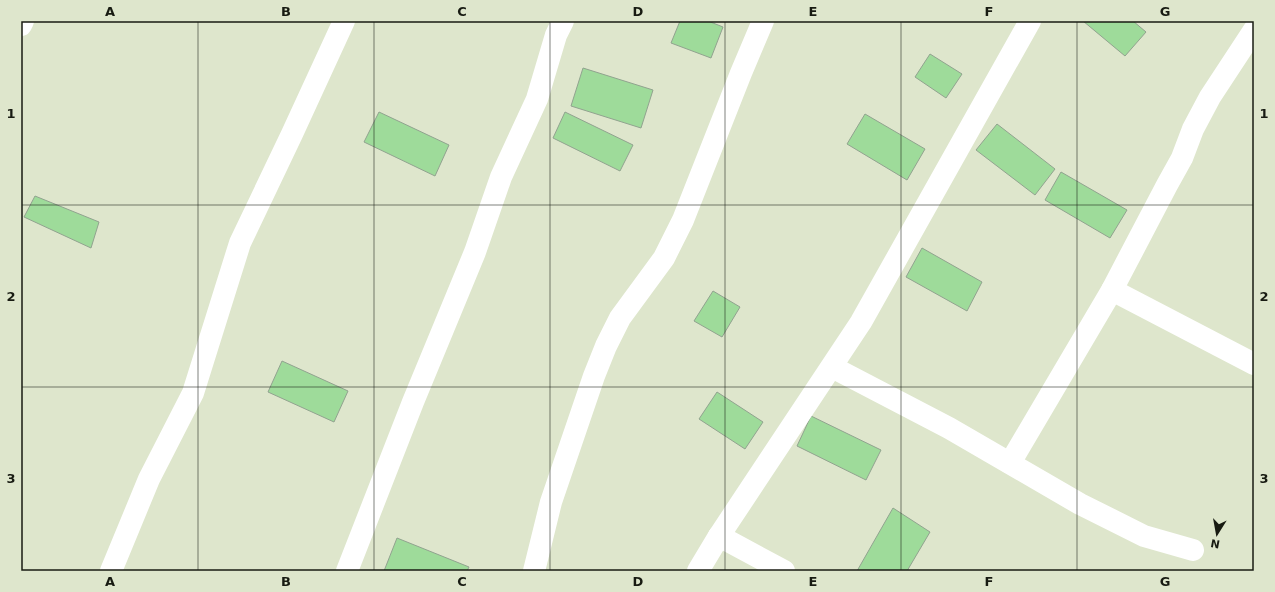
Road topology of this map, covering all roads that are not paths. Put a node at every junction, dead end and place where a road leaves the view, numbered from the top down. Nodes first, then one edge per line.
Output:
1 (23, 21) edge
2 (344, 21) edge
3 (563, 21) edge
4 (763, 21) edge
5 (1030, 21) edge
6 (21, 25) edge
7 (1254, 30) edge
8 (1112, 290) junction
9 (1254, 364) edge
10 (832, 367) junction
11 (1010, 463) junction
12 (719, 536) junction
13 (1193, 550) dead end
14 (111, 571) edge
15 (347, 571) edge
16 (534, 571) edge
17 (698, 571) edge
18 (784, 571) edge

1 - 6 street
2 - 14 street
3 - 15 street
4 - 16 street
5 - 10 street
7 - 8 street
8 - 9 street
8 - 11 street
10 - 11 street
10 - 12 street
11 - 13 street
12 - 17 street
12 - 18 street

